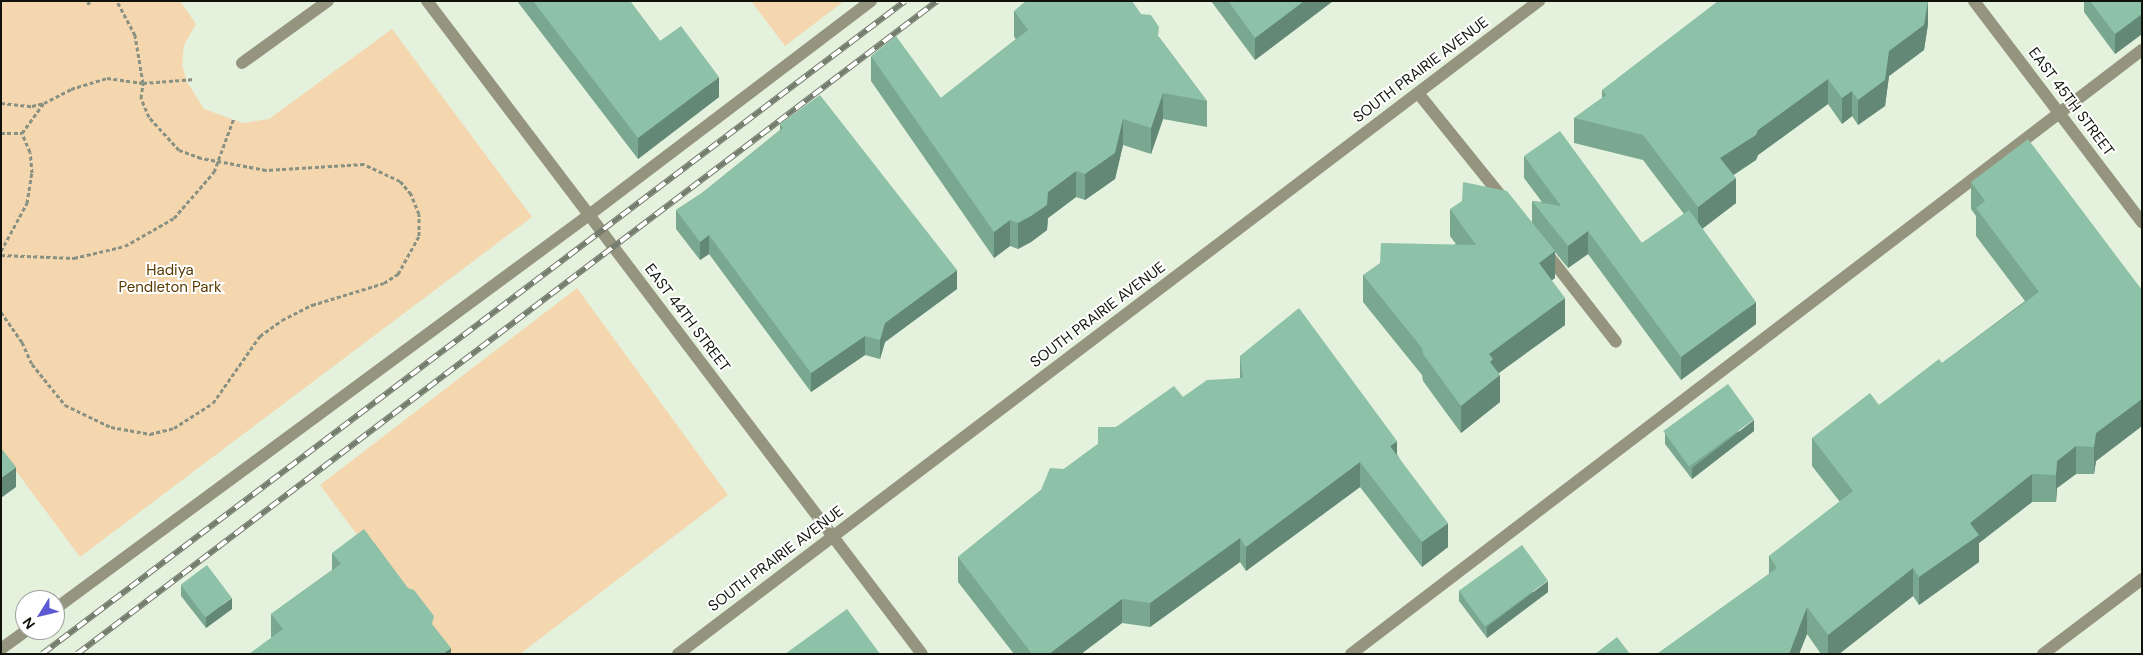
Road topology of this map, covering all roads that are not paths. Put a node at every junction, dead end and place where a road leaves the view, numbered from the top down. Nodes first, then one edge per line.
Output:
1 (328, 1) edge
2 (427, 1) edge
3 (871, 1) edge
4 (1539, 1) edge
5 (1974, 1) edge
6 (2142, 50) edge
7 (242, 63) dead end
8 (1418, 93) junction
9 (2059, 113) junction
10 (1514, 212) edge
11 (589, 215) junction
12 (2142, 222) edge
13 (1538, 243) edge
14 (1616, 342) dead end
15 (833, 536) junction
16 (2142, 579) edge
17 (65, 602) edge
18 (15, 639) edge
19 (1, 649) edge
20 (678, 654) edge
21 (922, 654) edge
22 (1351, 654) edge
23 (2043, 654) edge

1 - 7 street
2 - 11 street, EAST 44TH STREET
3 - 11 street
4 - 8 street, SOUTH PRAIRIE AVENUE
5 - 9 street, EAST 45TH STREET
6 - 9 street
8 - 10 street
8 - 15 street, SOUTH PRAIRIE AVENUE
9 - 12 street, EAST 45TH STREET
9 - 22 street
11 - 15 street, EAST 44TH STREET
11 - 17 street
13 - 14 street
15 - 20 street, SOUTH PRAIRIE AVENUE
15 - 21 street, EAST 44TH STREET
16 - 23 street
18 - 19 street

